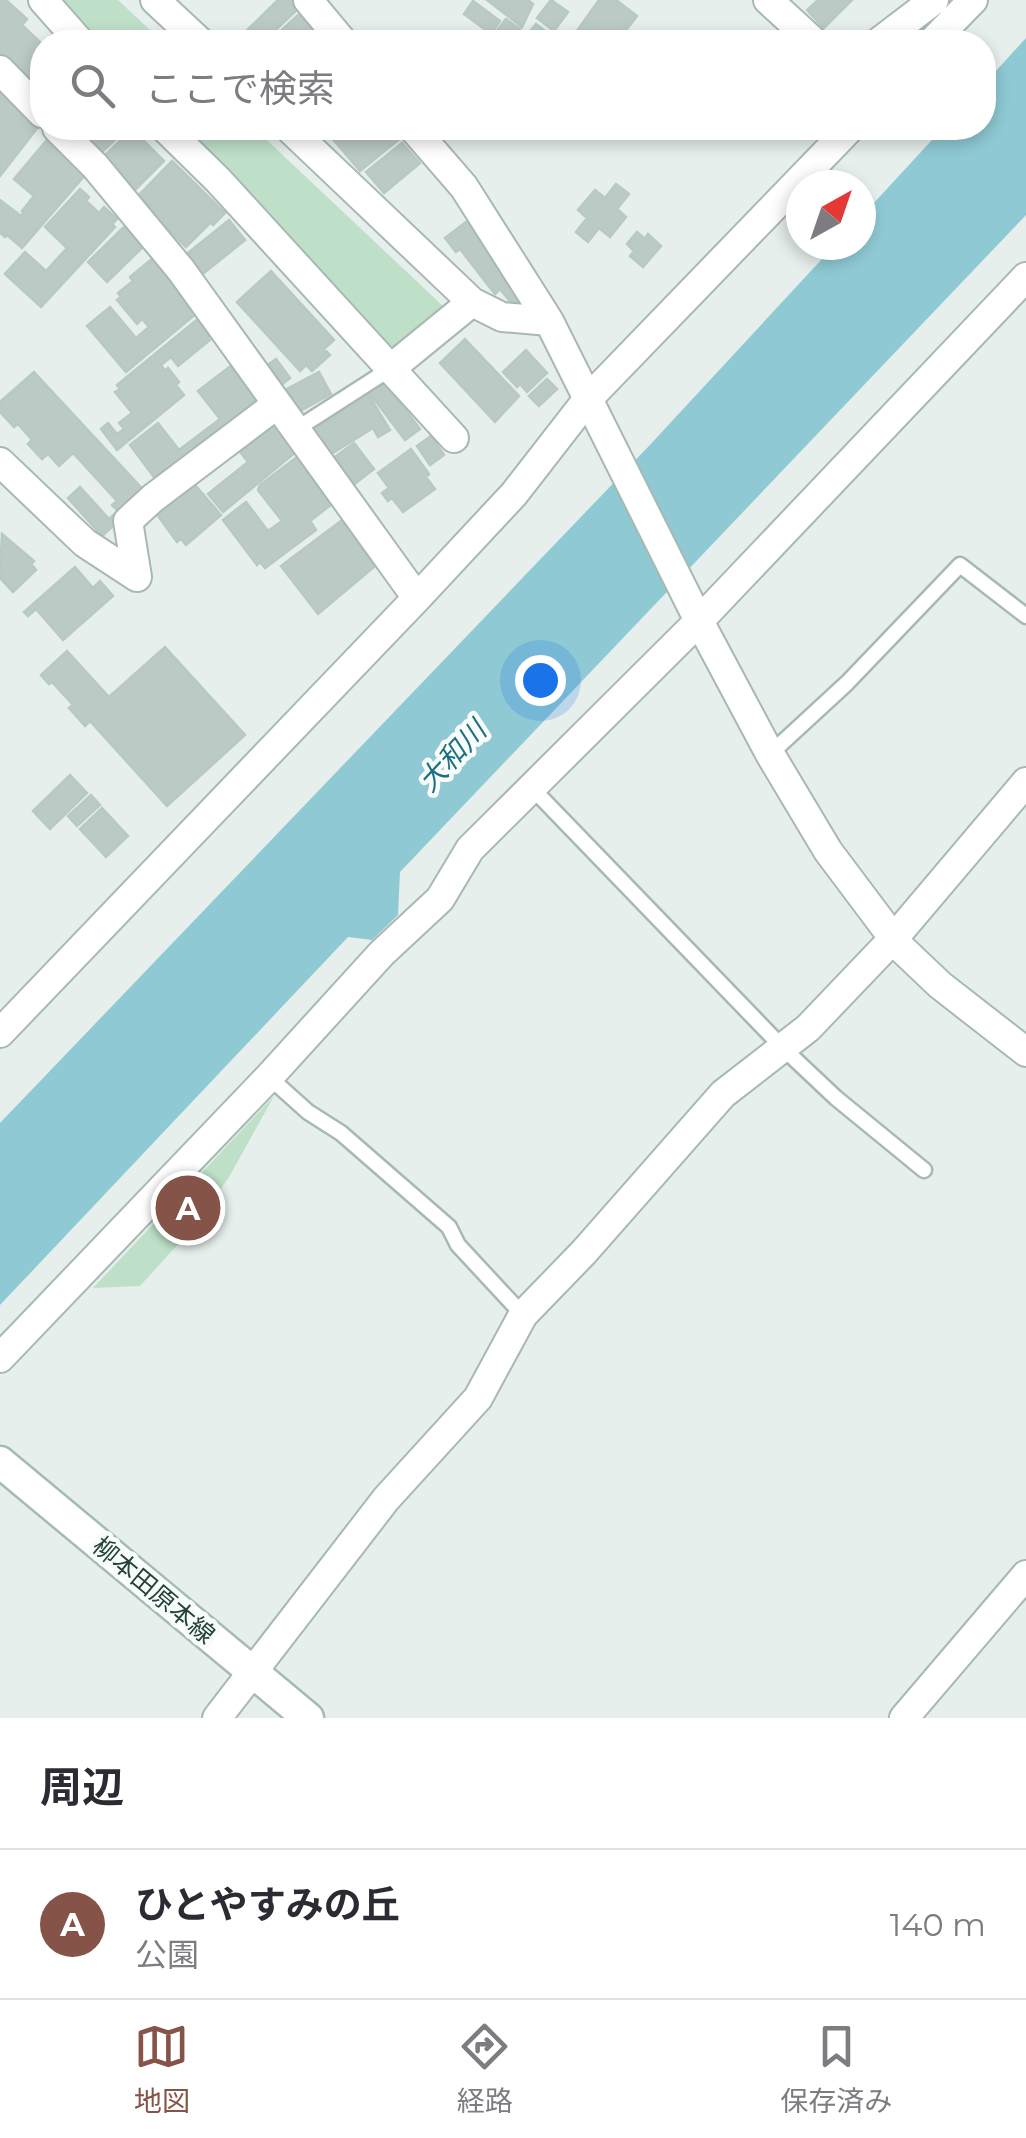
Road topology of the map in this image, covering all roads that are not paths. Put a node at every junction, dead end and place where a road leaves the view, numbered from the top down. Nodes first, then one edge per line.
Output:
1 (44, 0) edge
2 (155, 0) edge
3 (308, 0) edge
4 (768, 0) edge
5 (934, 0) edge
6 (973, 0) edge
7 (70, 30) edge
8 (187, 30) edge
9 (333, 30) edge
10 (801, 30) edge
11 (895, 30) edge
12 (944, 30) edge
13 (0, 70) edge
14 (30, 101) edge
15 (69, 140) edge
16 (176, 140) edge
17 (302, 140) edge
18 (423, 140) edge
19 (839, 140) edge
20 (1026, 278) edge
21 (472, 302) junction
22 (548, 321) junction
23 (390, 368) junction
24 (276, 405) junction
25 (594, 412) junction
26 (294, 430) junction
27 (454, 438) dead end
28 (0, 462) edge
29 (417, 598) junction
30 (694, 610) junction
31 (1026, 616) edge
32 (770, 754) junction
33 (1026, 782) edge
34 (530, 786) junction
35 (894, 938) junction
36 (0, 1033) edge
37 (784, 1048) junction
38 (1026, 1052) edge
39 (270, 1077) junction
40 (924, 1170) dead end
41 (523, 1315) junction
42 (0, 1358) edge
43 (0, 1462) edge
44 (1026, 1575) edge
45 (252, 1671) junction
46 (217, 1718) edge
47 (308, 1718) edge
48 (904, 1718) edge

1 - 7 street
2 - 8 street
3 - 9 street
4 - 10 street
5 - 11 street
6 - 12 street
13 - 14 street
15 - 24 street
16 - 23 street
17 - 21 street
18 - 22 street
19 - 25 street
20 - 30 street
21 - 22 street
21 - 23 street
22 - 25 street
23 - 26 lane
23 - 27 street
24 - 26 street
24 - 28 street
25 - 29 street
25 - 30 street
26 - 29 street
29 - 36 street
30 - 32 street
30 - 34 street
31 - 32 lane
32 - 35 street
33 - 35 street
34 - 37 lane
34 - 39 street
35 - 37 street
35 - 38 street
37 - 40 lane
37 - 41 street
39 - 41 lane
39 - 42 street
41 - 45 street
43 - 45 main road, 柳本田原本線
44 - 48 street
45 - 46 street
45 - 47 main road, 柳本田原本線

